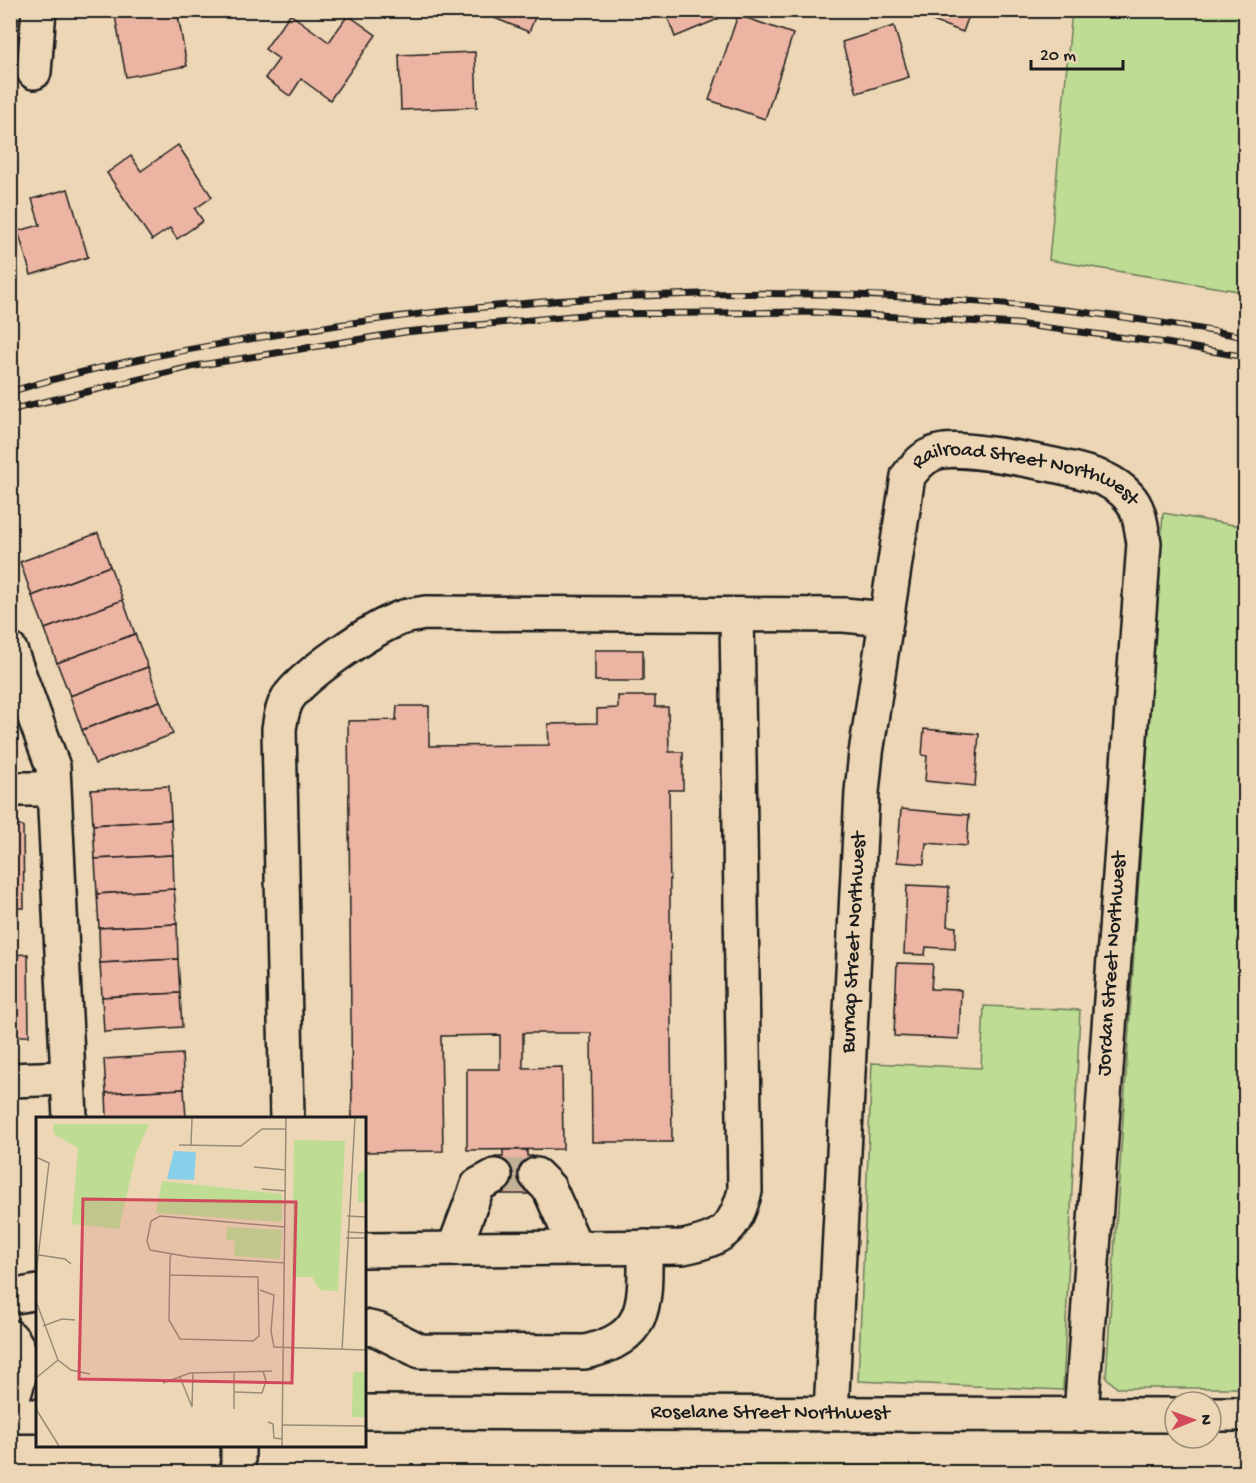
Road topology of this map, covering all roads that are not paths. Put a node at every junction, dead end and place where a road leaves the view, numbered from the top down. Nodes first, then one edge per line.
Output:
1 (39, 10) edge
2 (34, 72) dead end
3 (908, 476) joint
4 (1139, 514) joint
5 (737, 615) junction
6 (886, 619) junction
7 (10, 650) edge
8 (20, 706) edge
9 (10, 789) edge
10 (53, 789) junction
11 (68, 1078) junction
12 (10, 1080) edge
13 (70, 1117) edge
14 (287, 1117) edge
15 (536, 1175) dead end
16 (495, 1176) tunnel mouth
17 (645, 1247) junction
18 (576, 1248) junction
19 (454, 1249) junction
20 (366, 1250) edge
21 (36, 1292) edge
22 (10, 1297) edge
23 (366, 1327) edge
24 (10, 1337) edge
25 (10, 1408) edge
26 (366, 1412) edge
27 (831, 1413) junction
28 (1223, 1414) edge
29 (1245, 1414) edge
30 (1081, 1415) junction
31 (1163, 1415) edge
32 (10, 1416) edge
33 (36, 1416) edge
34 (238, 1447) edge
35 (238, 1473) edge

1 - 2 street
3 - 4 street, Railroad Street Northwest
3 - 6 street, Burnap Street Northwest
4 - 30 street, Jordan Street Northwest
5 - 6 street
5 - 14 street
5 - 17 street
6 - 27 street, Burnap Street Northwest
7 - 8 street
8 - 10 street
9 - 10 street
10 - 11 street
11 - 12 street
11 - 13 street
15 - 18 street
16 - 19 street
17 - 18 street
17 - 23 street
18 - 19 street
19 - 20 street
21 - 22 street
24 - 25 street
26 - 27 street, Roselane Street Northwest
27 - 30 street, Roselane Street Northwest
28 - 29 street
30 - 31 street, Roselane Street Northwest
32 - 33 street
34 - 35 street

